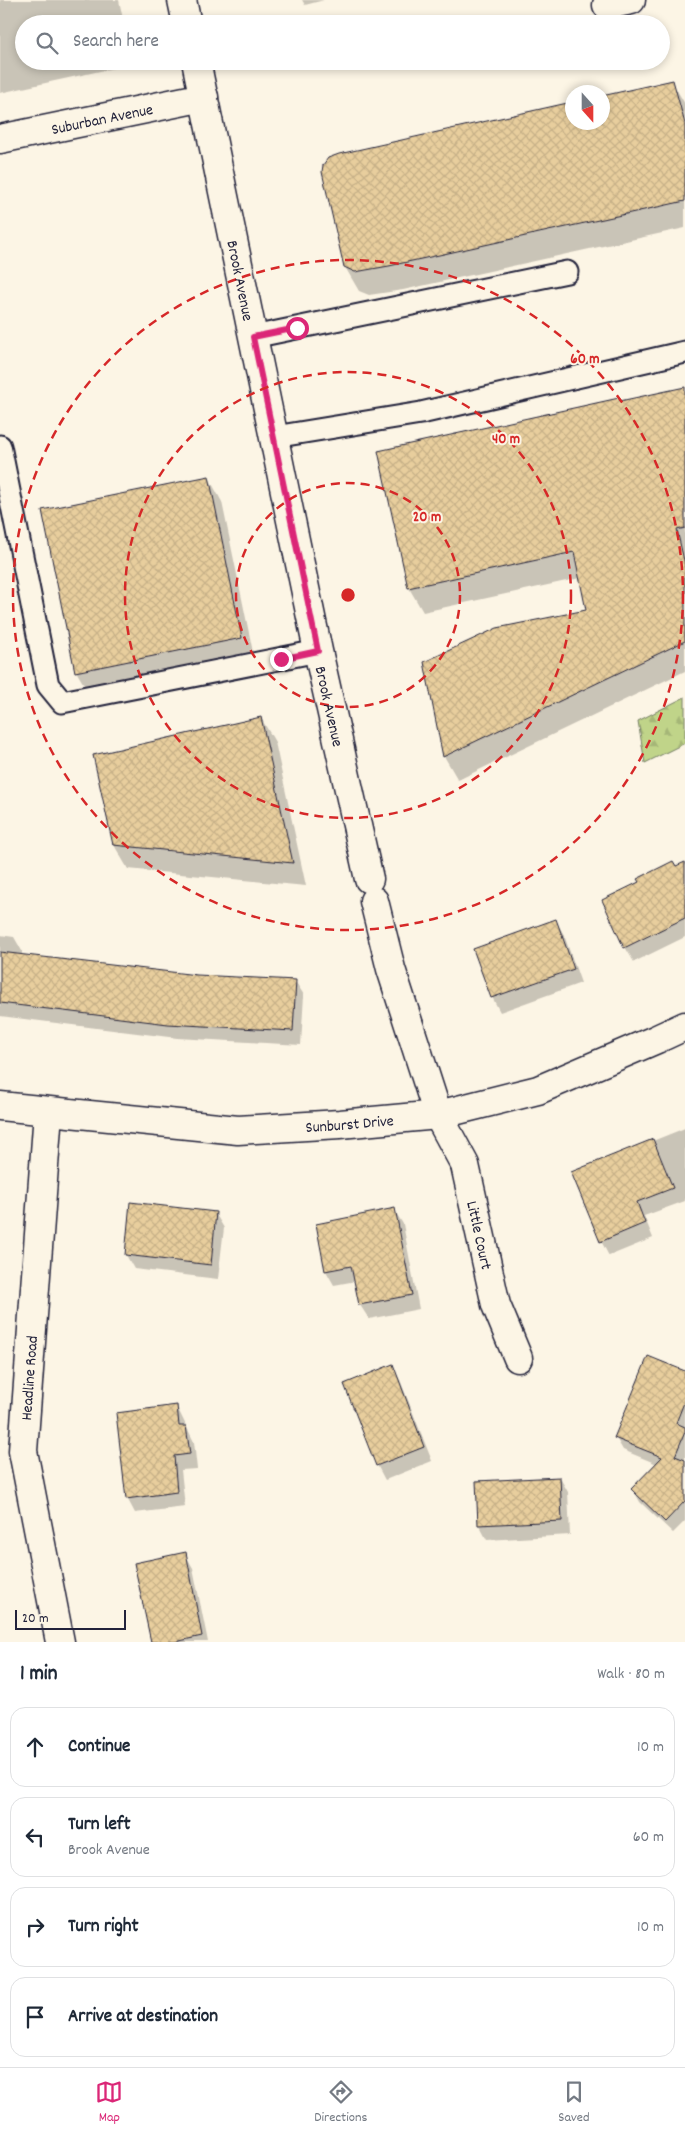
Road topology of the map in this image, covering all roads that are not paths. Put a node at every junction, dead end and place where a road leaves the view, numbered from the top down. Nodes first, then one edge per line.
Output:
1 (182, 0) edge
2 (186, 15) edge
3 (198, 70) edge
4 (204, 97) junction
5 (0, 139) edge
6 (567, 272) dead end
7 (253, 337) junction
8 (685, 352) edge
9 (274, 437) junction
10 (0, 446) edge
11 (318, 651) junction
12 (685, 1026) edge
13 (0, 1106) edge
14 (48, 1112) junction
15 (438, 1115) junction
16 (518, 1358) dead end
17 (60, 1642) edge

1 - 2 street
3 - 4 street, Brook Avenue
4 - 5 street, Suburban Avenue
4 - 7 street, Brook Avenue
6 - 7 lane
7 - 9 street, Brook Avenue
8 - 9 lane
9 - 11 street, Brook Avenue
10 - 11 lane
11 - 15 street, Brook Avenue
12 - 15 street, Sunburst Drive
13 - 14 street, Sunburst Drive
14 - 15 street, Sunburst Drive
14 - 17 street, Headline Road
15 - 16 street, Little Court

